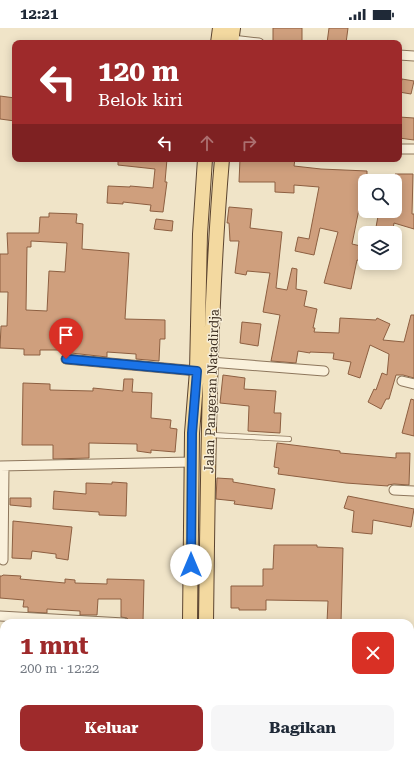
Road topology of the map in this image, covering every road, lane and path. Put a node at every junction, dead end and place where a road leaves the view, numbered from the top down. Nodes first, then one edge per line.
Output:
1 (220, 28) edge
2 (229, 39) edge
3 (402, 55) edge
4 (414, 56) edge
5 (402, 149) edge
6 (414, 150) edge
7 (205, 162) edge
8 (222, 162) edge
9 (66, 359) dead end
10 (210, 362) junction
11 (197, 371) junction
12 (324, 371) dead end
13 (402, 381) dead end
14 (414, 384) edge
15 (209, 435) junction
16 (289, 439) dead end
17 (192, 462) junction
18 (2, 466) edge
19 (394, 490) dead end
20 (414, 491) edge
21 (3, 560) dead end
22 (0, 616) edge
23 (53, 619) edge
24 (190, 619) edge
25 (206, 619) edge

1 - 2 main road
3 - 4 street
5 - 6 street
7 - 11 main road, Jalan Pangeran Natadirdja
8 - 10 main road, Jalan Pangeran Natadirdja
9 - 11 street
10 - 12 street
10 - 15 main road, Jalan Pangeran Natadirdja
11 - 17 main road, Jalan Pangeran Natadirdja
13 - 14 street
15 - 16 lane
15 - 25 main road, Jalan Pangeran Natadirdja
17 - 18 street
17 - 24 main road, Jalan Pangeran Natadirdja
18 - 21 street
19 - 20 street
22 - 23 street

